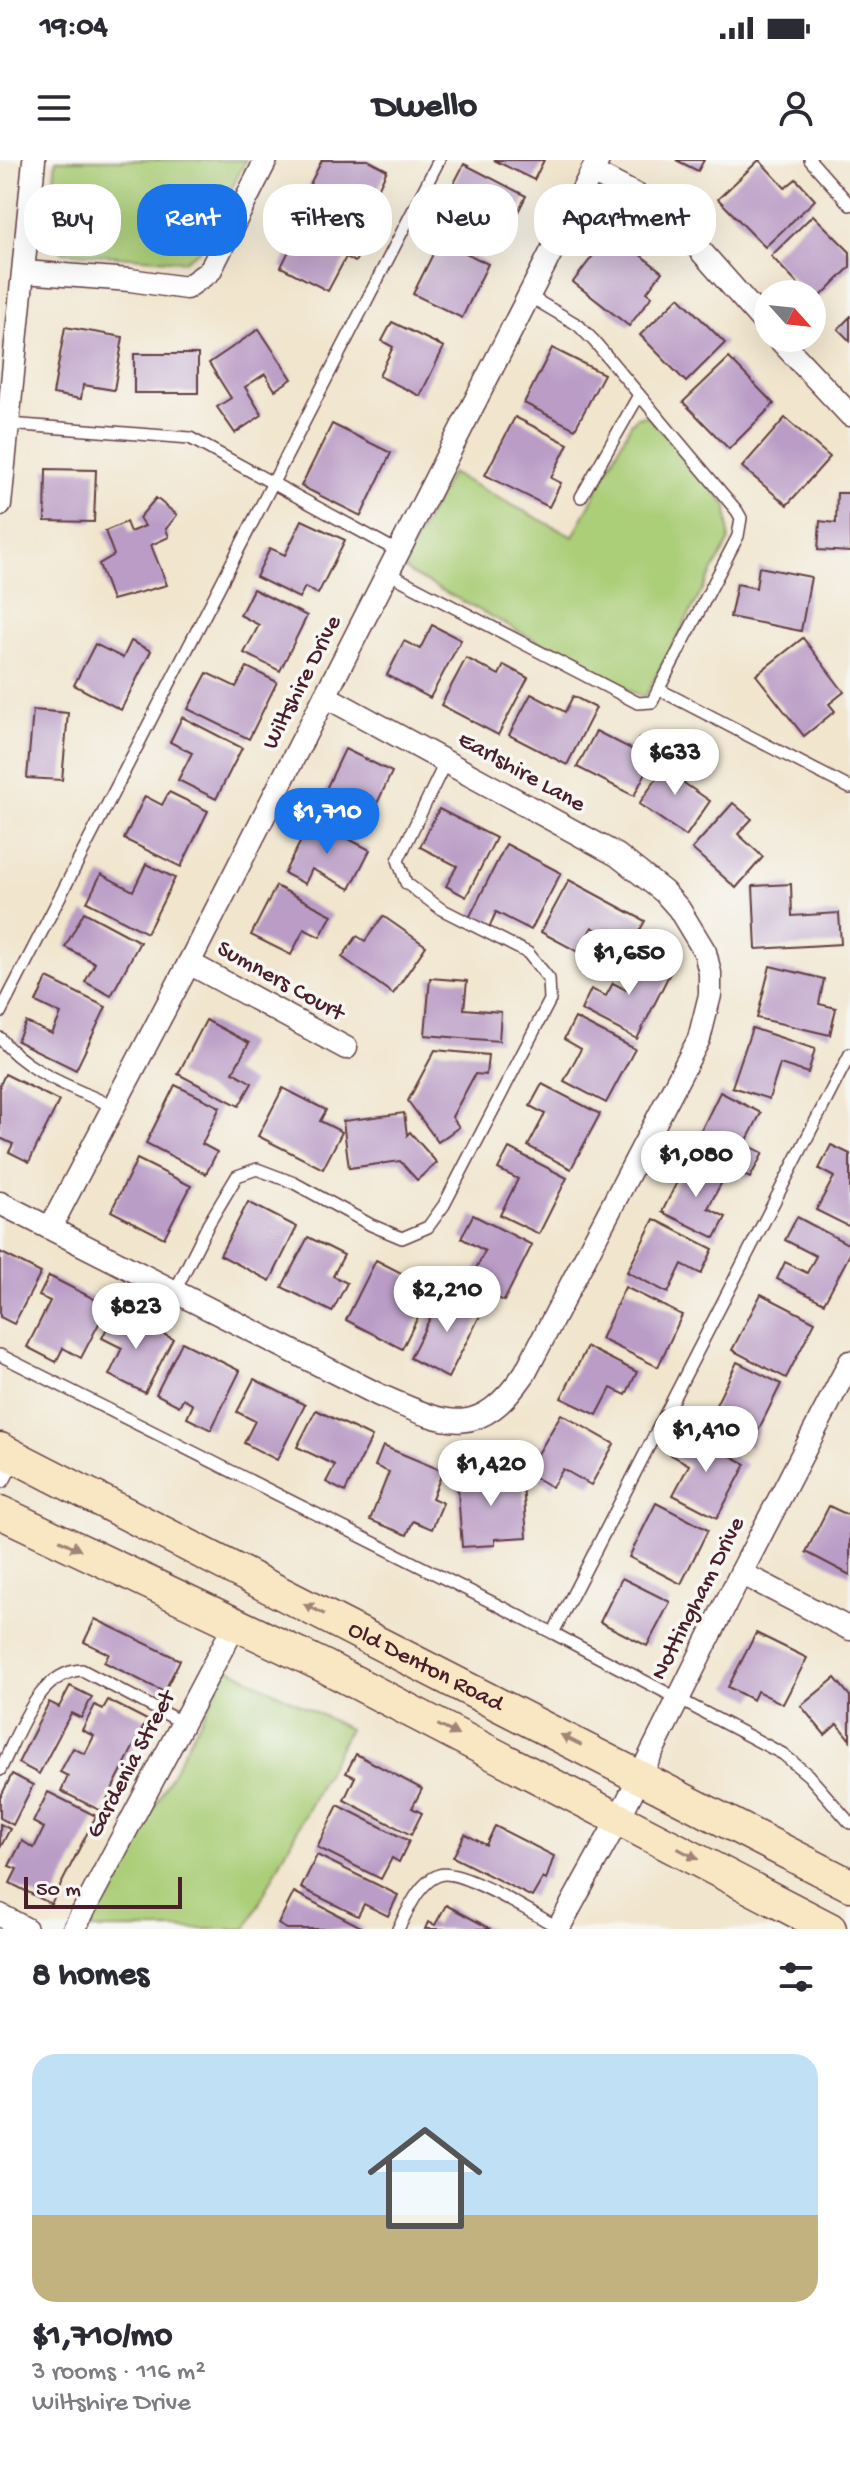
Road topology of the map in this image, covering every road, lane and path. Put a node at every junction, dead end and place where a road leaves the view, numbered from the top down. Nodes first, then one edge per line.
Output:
1 (34, 160) edge
2 (266, 160) edge
3 (439, 160) edge
4 (810, 160) edge
5 (595, 166) edge
6 (850, 205) edge
7 (24, 272) junction
8 (529, 296) junction
9 (754, 311) edge
10 (791, 352) edge
11 (639, 395) junction
12 (850, 415) edge
13 (9, 424) junction
14 (273, 482) junction
15 (581, 497) dead end
16 (0, 505) edge
17 (399, 552) junction
18 (388, 573) junction
19 (658, 689) junction
20 (325, 696) junction
21 (446, 761) junction
22 (850, 788) edge
23 (189, 963) junction
24 (0, 1013) edge
25 (0, 1038) edge
26 (346, 1048) dead end
27 (850, 1054) edge
28 (114, 1107) junction
29 (0, 1203) edge
30 (50, 1228) junction
31 (175, 1291) junction
32 (0, 1355) edge
33 (850, 1362) edge
34 (4, 1460) edge
35 (0, 1512) edge
36 (741, 1573) junction
37 (235, 1624) junction
38 (850, 1629) edge
39 (553, 1633) junction
40 (679, 1697) junction
41 (184, 1724) junction
42 (0, 1770) edge
43 (641, 1775) junction
44 (619, 1818) junction
45 (850, 1823) edge
46 (850, 1885) edge
47 (0, 1915) edge
48 (559, 1928) edge
49 (26, 1929) edge
50 (74, 1929) edge
51 (398, 1929) edge
52 (830, 1929) edge

1 - 7 street
2 - 7 street
3 - 14 lane
4 - 6 lane
5 - 8 street, Wiltshire Drive
5 - 9 street
7 - 13 street
8 - 11 lane
8 - 17 street, Wiltshire Drive
10 - 12 street
11 - 15 lane
11 - 19 lane
13 - 14 lane
13 - 16 street
14 - 17 lane
14 - 24 lane
17 - 18 street, Wiltshire Drive
18 - 19 lane
18 - 20 street, Wiltshire Drive
19 - 22 lane
20 - 21 street, Earlshire Lane
20 - 23 street, Wiltshire Drive
21 - 31 lane
21 - 31 street, Earlshire Lane
23 - 26 street, Sumners Court
23 - 28 street, Wiltshire Drive
25 - 28 lane
27 - 39 lane
28 - 30 street, Wiltshire Drive
29 - 30 street
30 - 31 street
32 - 39 lane
33 - 36 street, Nottingham Drive
43 -> 34 main road, Old Denton Road
35 -> 37 main road, Old Denton Road
36 - 38 street
36 - 40 street, Nottingham Drive
37 - 41 street, Gardenia Street
37 -> 44 main road, Old Denton Road
39 - 40 lane
40 - 43 street, Nottingham Drive
40 - 45 lane
41 - 42 lane
41 - 50 street, Gardenia Street
43 - 44 street, Nottingham Drive
43 - 46 main road, Old Denton Road
44 - 48 street, Nottingham Drive
44 -> 52 main road, Old Denton Road
47 - 49 street
48 - 51 lane

